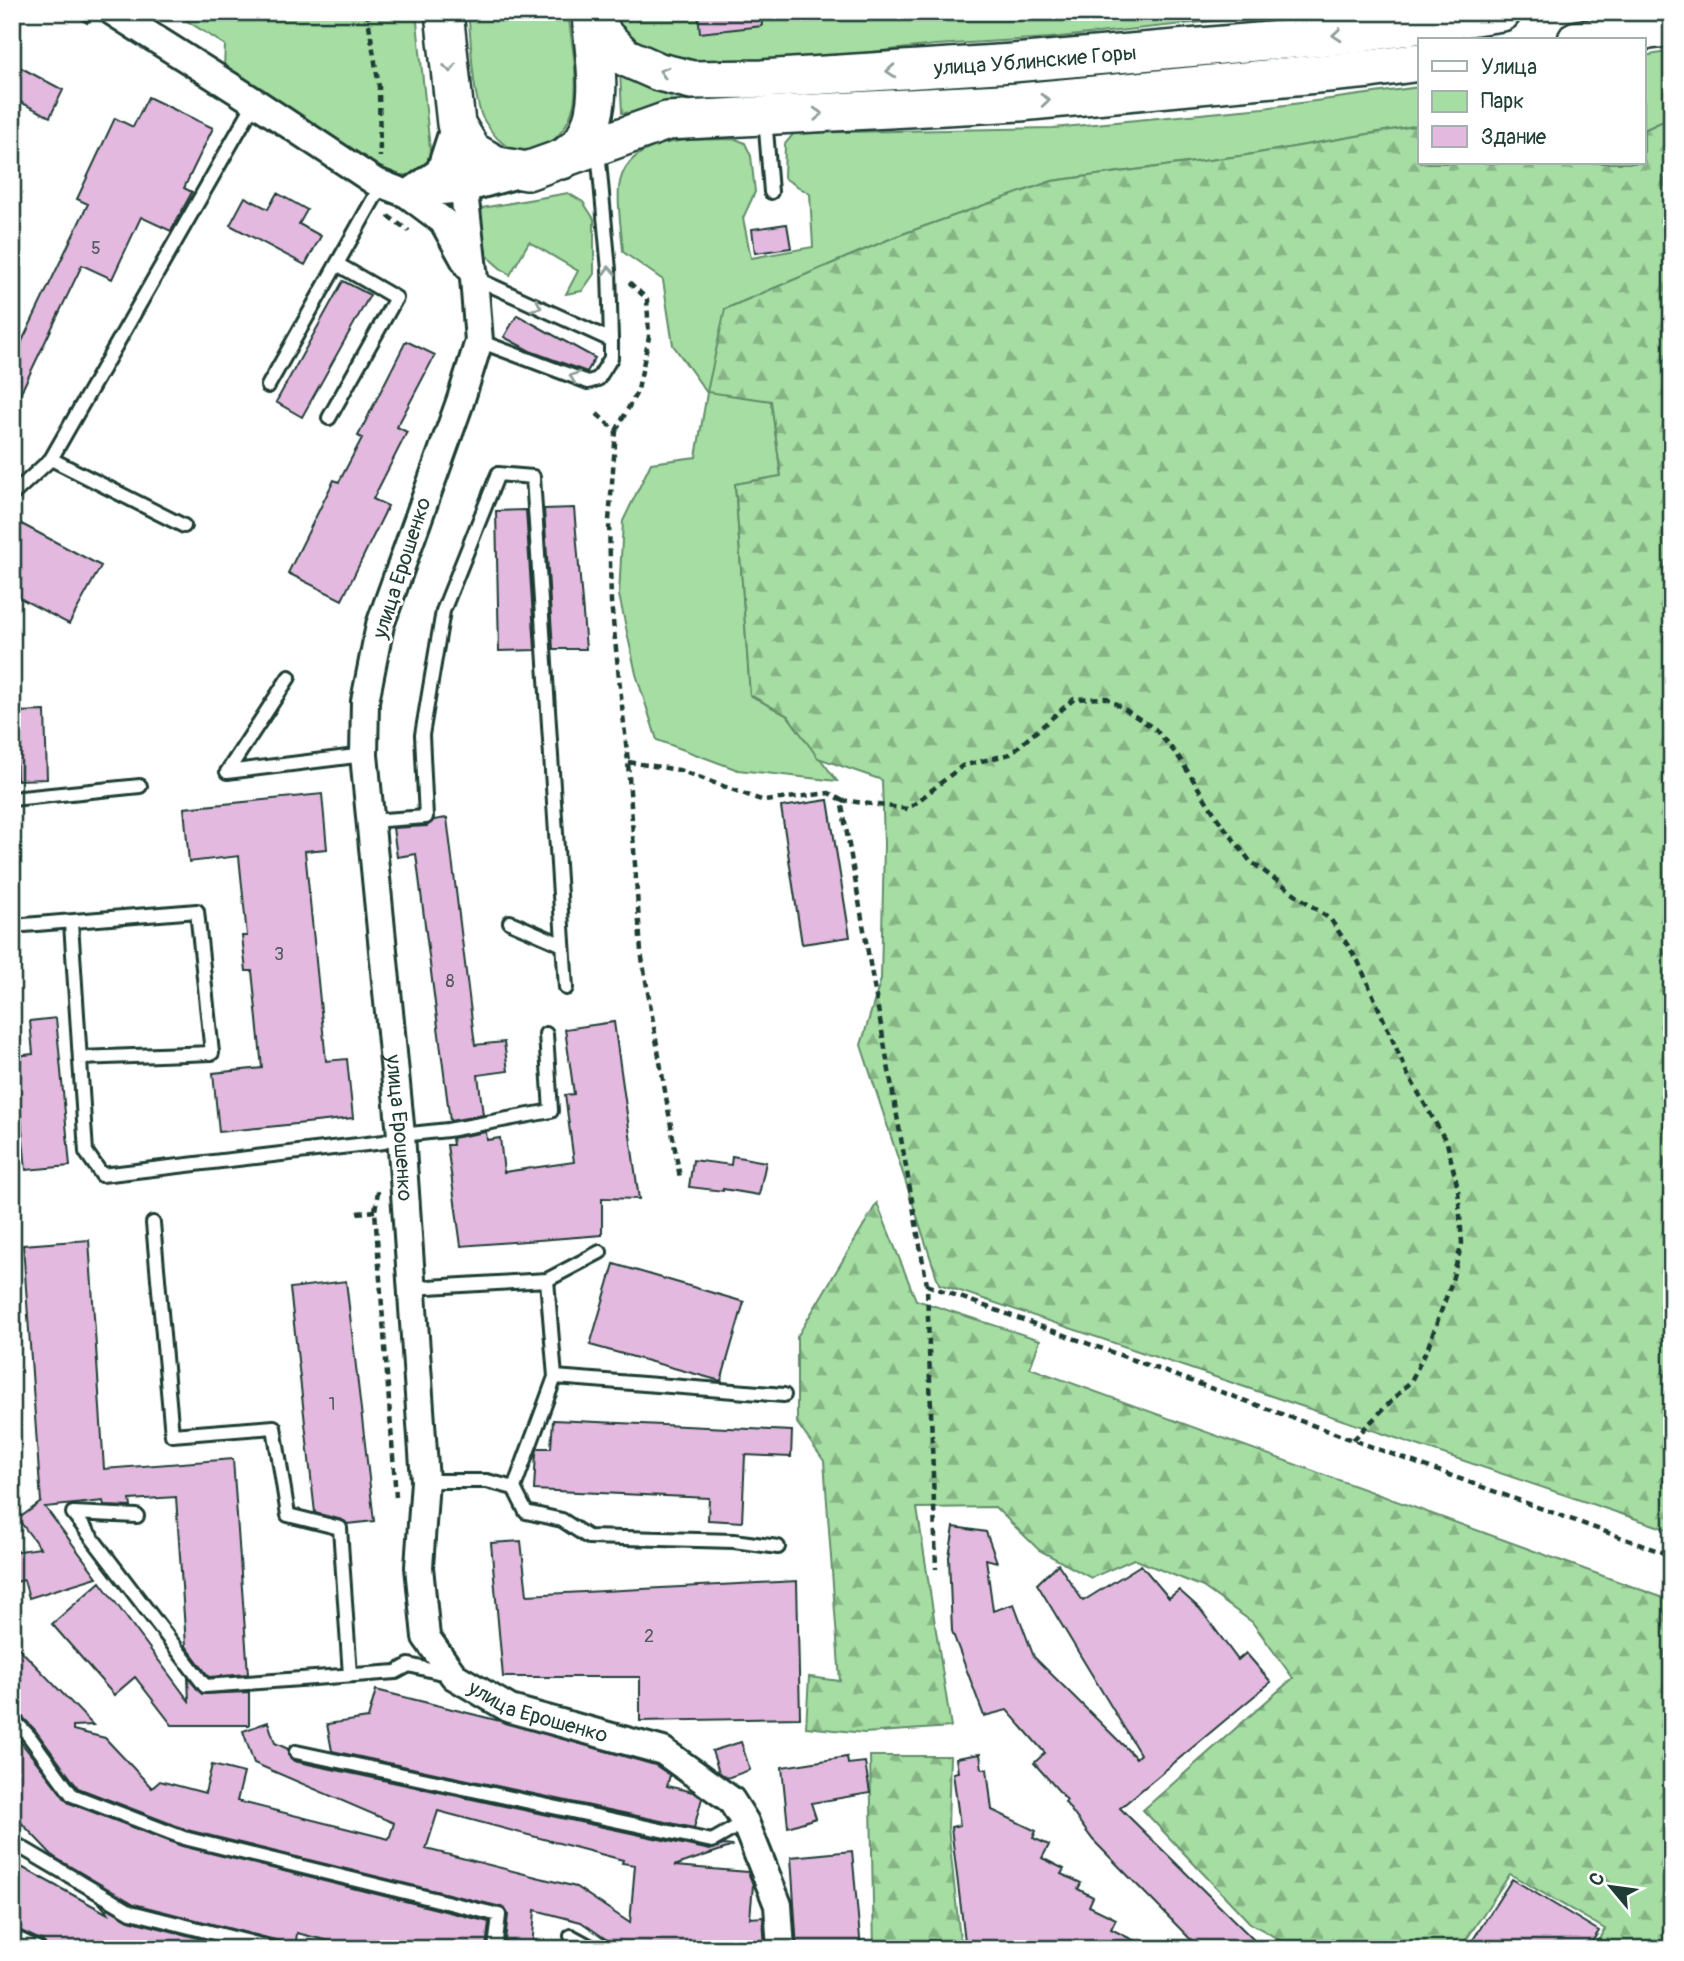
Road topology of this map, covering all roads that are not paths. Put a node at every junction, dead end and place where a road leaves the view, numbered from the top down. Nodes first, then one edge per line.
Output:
1 (113, 12) edge
2 (444, 12) edge
3 (592, 12) edge
4 (1502, 12) edge
5 (1672, 27) edge
6 (1592, 38) edge
7 (1418, 62) edge
8 (255, 102) junction
9 (764, 117) junction
10 (456, 124) junction
11 (598, 148) junction
12 (561, 160) junction
13 (527, 171) junction
14 (378, 183) junction
15 (464, 189) junction
16 (771, 192) dead end
17 (407, 194) junction
18 (337, 264) junction
19 (474, 278) junction
20 (611, 340) junction
21 (479, 341) junction
22 (268, 386) dead end
23 (329, 418) dead end
24 (51, 459) junction
25 (12, 495) edge
26 (184, 526) dead end
27 (289, 677) dead end
28 (364, 755) junction
29 (140, 786) dead end
30 (12, 799) edge
31 (370, 821) junction
32 (510, 922) dead end
33 (71, 923) junction
34 (12, 926) edge
35 (563, 946) junction
36 (566, 988) dead end
37 (546, 1034) dead end
38 (80, 1058) junction
39 (401, 1135) junction
40 (153, 1223) dead end
41 (600, 1252) dead end
42 (547, 1280) junction
43 (411, 1288) junction
44 (555, 1377) junction
45 (784, 1395) dead end
46 (425, 1481) junction
47 (514, 1488) junction
48 (137, 1516) dead end
49 (778, 1547) dead end
50 (350, 1675) junction
51 (454, 1676) junction
52 (12, 1718) edge
53 (296, 1752) dead end
54 (745, 1822) junction
55 (12, 1842) edge
56 (12, 1936) edge
57 (571, 1936) dead end
58 (39, 1949) edge
59 (277, 1949) edge
60 (495, 1949) edge
61 (595, 1949) edge
62 (781, 1949) edge

1 - 8 street
2 -> 10 main road, улица Ерошенко
4 -> 3 main road, улица Ублинские Горы
3 - 12 main road
5 - 6 main road
9 -> 7 main road, улица Ублинские Горы
8 - 14 street
8 - 24 lane
9 - 11 main road, улица Ублинские Горы
9 - 16 lane
10 - 13 main road, улица Ерошенко
10 - 15 street, улица Ерошенко
10 - 17 street, улица Ерошенко
11 - 12 main road, улица Ублинские Горы
20 -> 11 lane
12 - 13 main road
13 - 15 street
14 - 17 street
14 - 18 lane
15 - 17 street
15 - 19 street, улица Ерошенко
17 - 19 street
18 - 22 lane
18 - 23 lane
19 -> 20 lane
19 - 21 street, улица Ерошенко
20 -> 21 lane
21 - 28 street, улица Ерошенко
24 - 25 lane
24 - 26 lane
27 - 28 lane
28 - 31 street, улица Ерошенко
29 - 30 lane
31 - 35 lane
31 - 39 street, улица Ерошенко
32 - 35 lane
33 - 34 lane
33 - 38 lane
33 - 38 lane
35 - 36 lane
37 - 39 lane
38 - 39 lane
39 - 43 street, улица Ерошенко
40 - 50 lane
41 - 42 lane
42 - 43 lane
42 - 44 lane
43 - 46 street, улица Ерошенко
44 - 45 lane
44 - 47 lane
46 - 47 lane
46 - 51 street, улица Ерошенко
47 - 49 lane
48 - 50 lane
50 - 51 lane
51 - 54 street, улица Ерошенко
52 - 60 lane
53 - 54 lane
54 - 62 street, улица Ерошенко
55 - 59 lane
56 - 58 lane
57 - 61 lane

